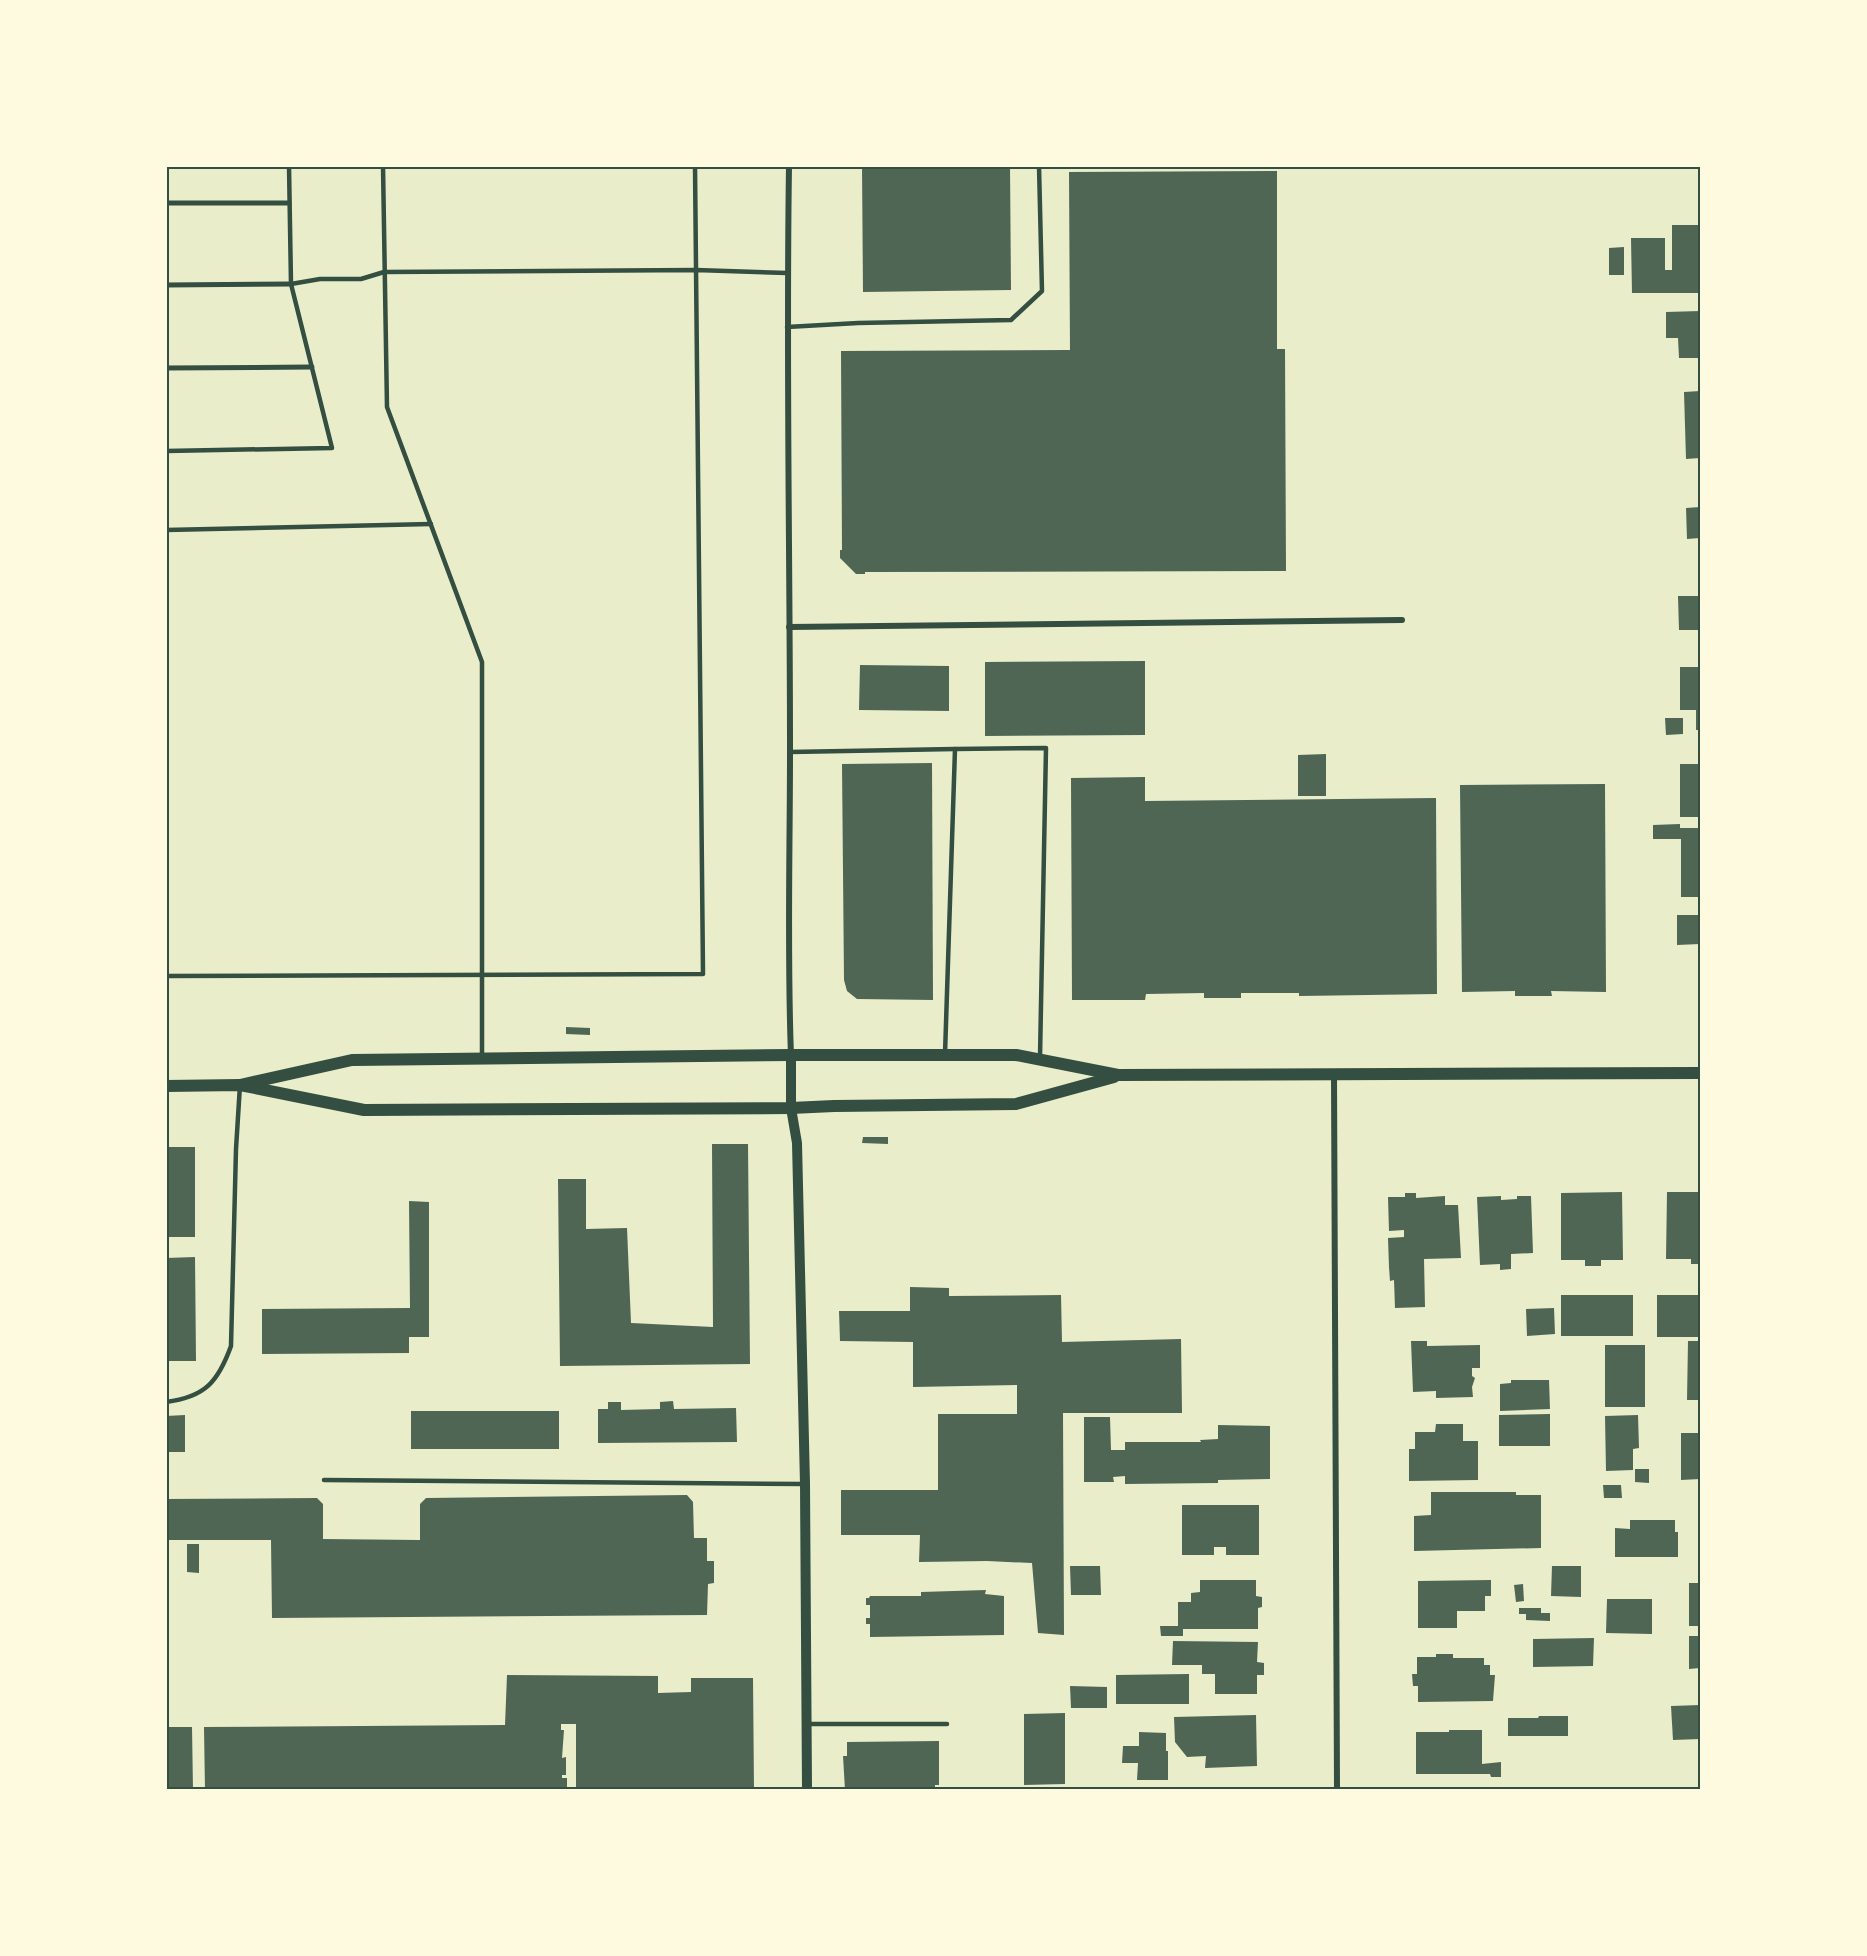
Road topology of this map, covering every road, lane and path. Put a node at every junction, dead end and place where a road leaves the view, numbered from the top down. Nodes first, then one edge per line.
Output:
1 (289, 166) edge
2 (383, 166) edge
3 (695, 166) edge
4 (789, 166) edge
5 (1039, 166) edge
6 (166, 203) edge
7 (289, 203) junction
8 (696, 270) junction
9 (384, 272) junction
10 (788, 273) junction
11 (291, 284) junction
12 (166, 285) edge
13 (787, 327) junction
14 (166, 368) edge
15 (312, 368) junction
16 (166, 451) edge
17 (431, 524) junction
18 (166, 530) edge
19 (1402, 620) dead end
20 (789, 627) junction
21 (955, 749) junction
22 (790, 752) junction
23 (482, 975) junction
24 (166, 976) edge
25 (791, 1054) junction
26 (945, 1056) junction
27 (482, 1059) junction
28 (1040, 1060) junction
29 (1701, 1073) edge
30 (1118, 1076) junction
31 (1334, 1076) junction
32 (240, 1085) junction
33 (166, 1086) edge
34 (791, 1108) junction
35 (166, 1402) edge
36 (324, 1480) dead end
37 (805, 1484) junction
38 (807, 1724) junction
39 (946, 1724) dead end
40 (807, 1790) edge
41 (1337, 1790) edge

1 - 7 lane
2 - 9 lane
3 - 8 lane
4 - 10 street
5 - 13 lane
6 - 7 street
7 - 11 lane
8 - 9 lane
8 - 10 lane
8 - 23 lane
9 - 11 lane
9 - 17 lane
10 - 13 street
11 - 12 street
11 - 15 lane
13 - 20 street
14 - 15 street
15 - 16 lane
17 - 18 lane
17 - 23 lane
19 - 20 street
20 - 22 street
21 - 22 lane
21 - 26 lane
21 - 28 lane
22 - 25 street
23 - 24 lane
23 - 27 lane
25 - 26 main road
25 - 27 main road
25 - 34 street
26 - 28 main road
27 - 32 main road
28 - 30 main road
29 - 31 main road
30 - 31 main road
30 - 34 main road
31 - 41 street
32 - 33 main road
32 - 34 main road
32 - 35 lane
34 - 37 street
36 - 37 lane
37 - 38 street
38 - 39 lane
38 - 40 street

